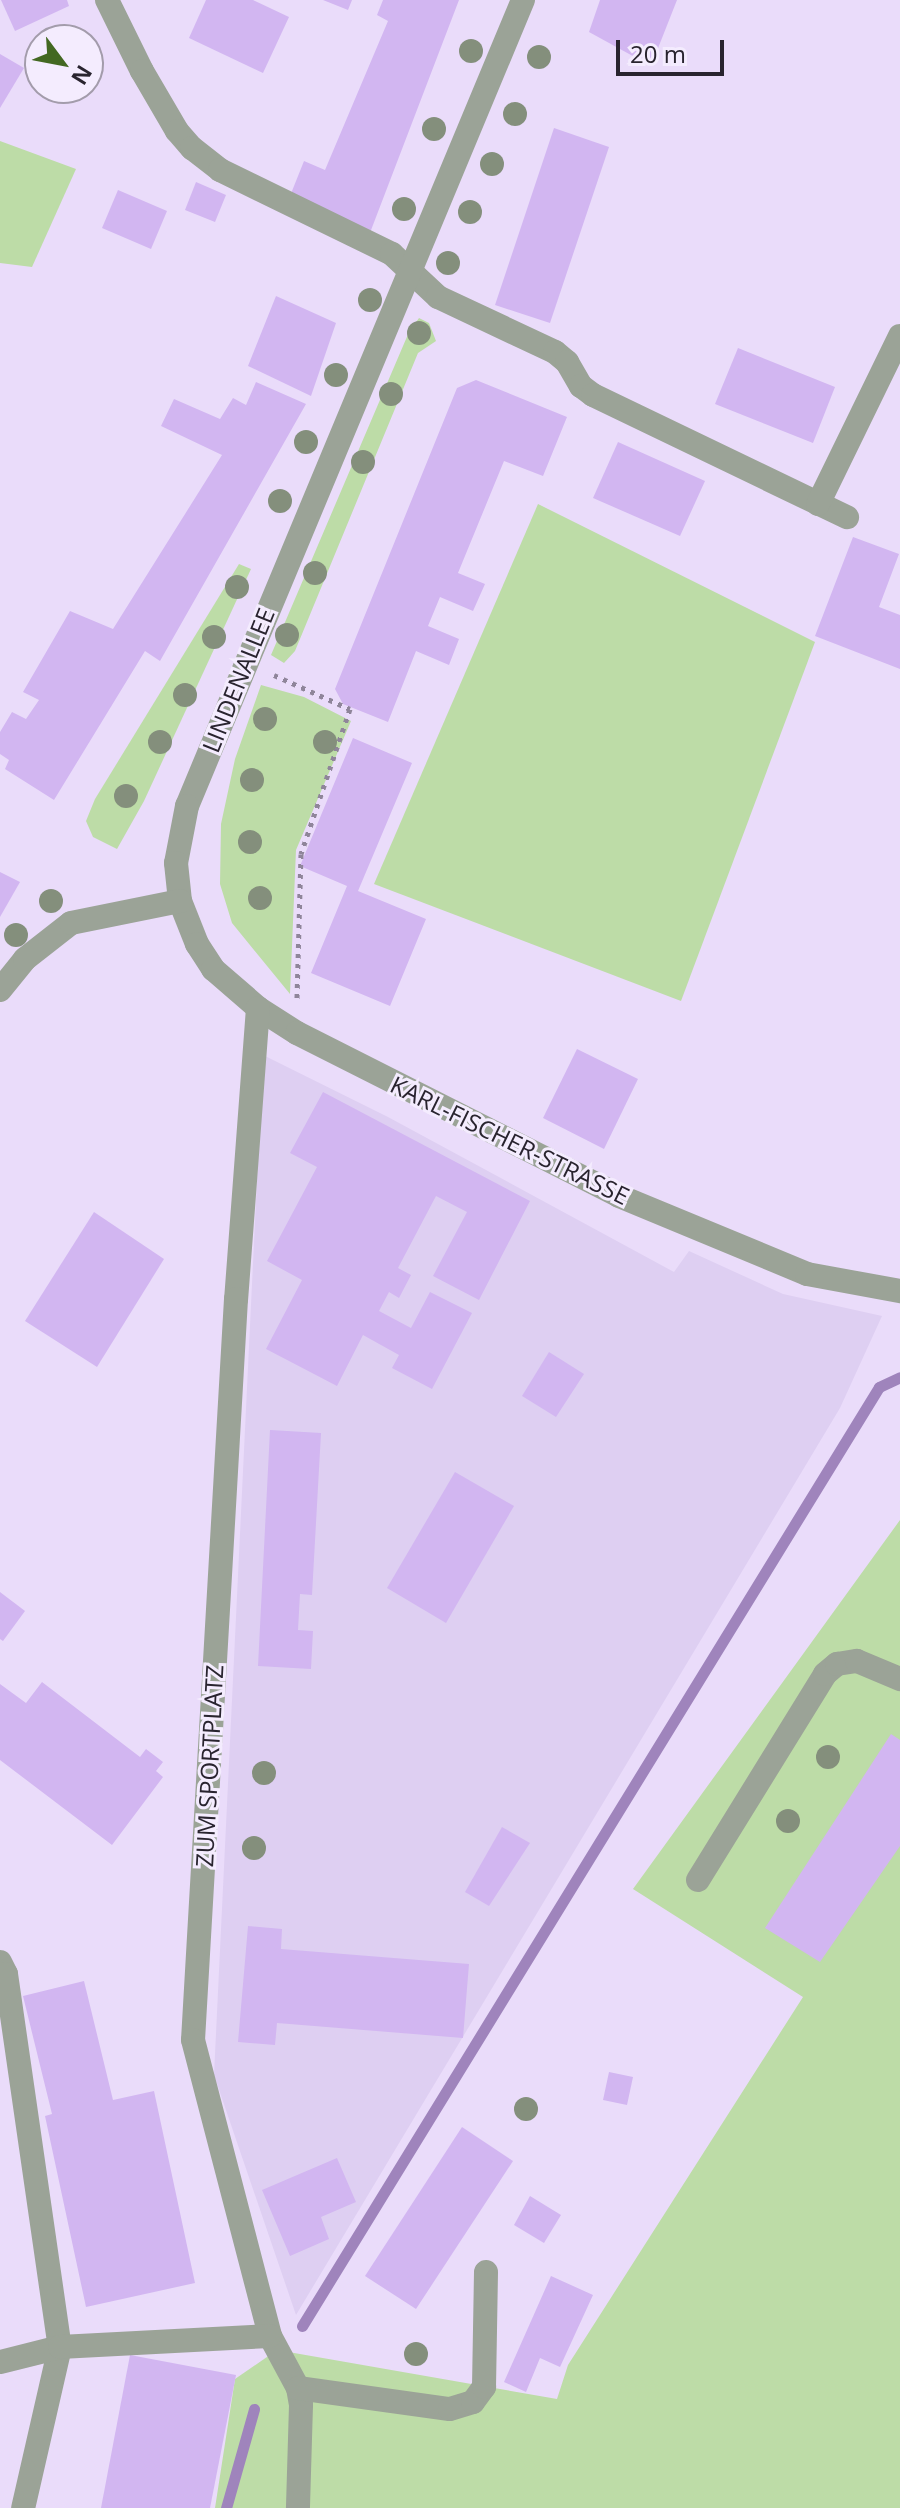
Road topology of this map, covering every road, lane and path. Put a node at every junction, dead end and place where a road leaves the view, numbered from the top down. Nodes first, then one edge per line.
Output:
1 (107, 0) edge
2 (523, 0) edge
3 (409, 271) junction
4 (900, 336) edge
5 (818, 504) junction
6 (847, 517) dead end
7 (245, 663) junction
8 (180, 901) junction
9 (0, 990) edge
10 (258, 1008) junction
11 (297, 1033) junction
12 (900, 1291) edge
13 (900, 1679) edge
14 (698, 1880) dead end
15 (0, 1962) edge
16 (486, 2272) dead end
17 (270, 2336) junction
18 (60, 2347) junction
19 (0, 2362) edge
20 (296, 2385) junction
21 (23, 2508) edge
22 (298, 2508) edge

1 - 3 street
2 - 3 street, LINDENALLEE
3 - 5 street
3 - 7 street, LINDENALLEE
4 - 5 street
5 - 6 street
7 - 8 street, LINDENALLEE
7 - 11 path
8 - 9 street
8 - 10 street, KARL-FISCHER-STRASSE
10 - 11 street, KARL-FISCHER-STRASSE
10 - 17 street, ZUM SPORTPLATZ
11 - 12 street, KARL-FISCHER-STRASSE
13 - 14 street
15 - 18 street
16 - 20 street
17 - 18 street
17 - 20 street, ZUM SPORTPLATZ
18 - 19 street
18 - 21 street
20 - 22 street, ZUM SPORTPLATZ

